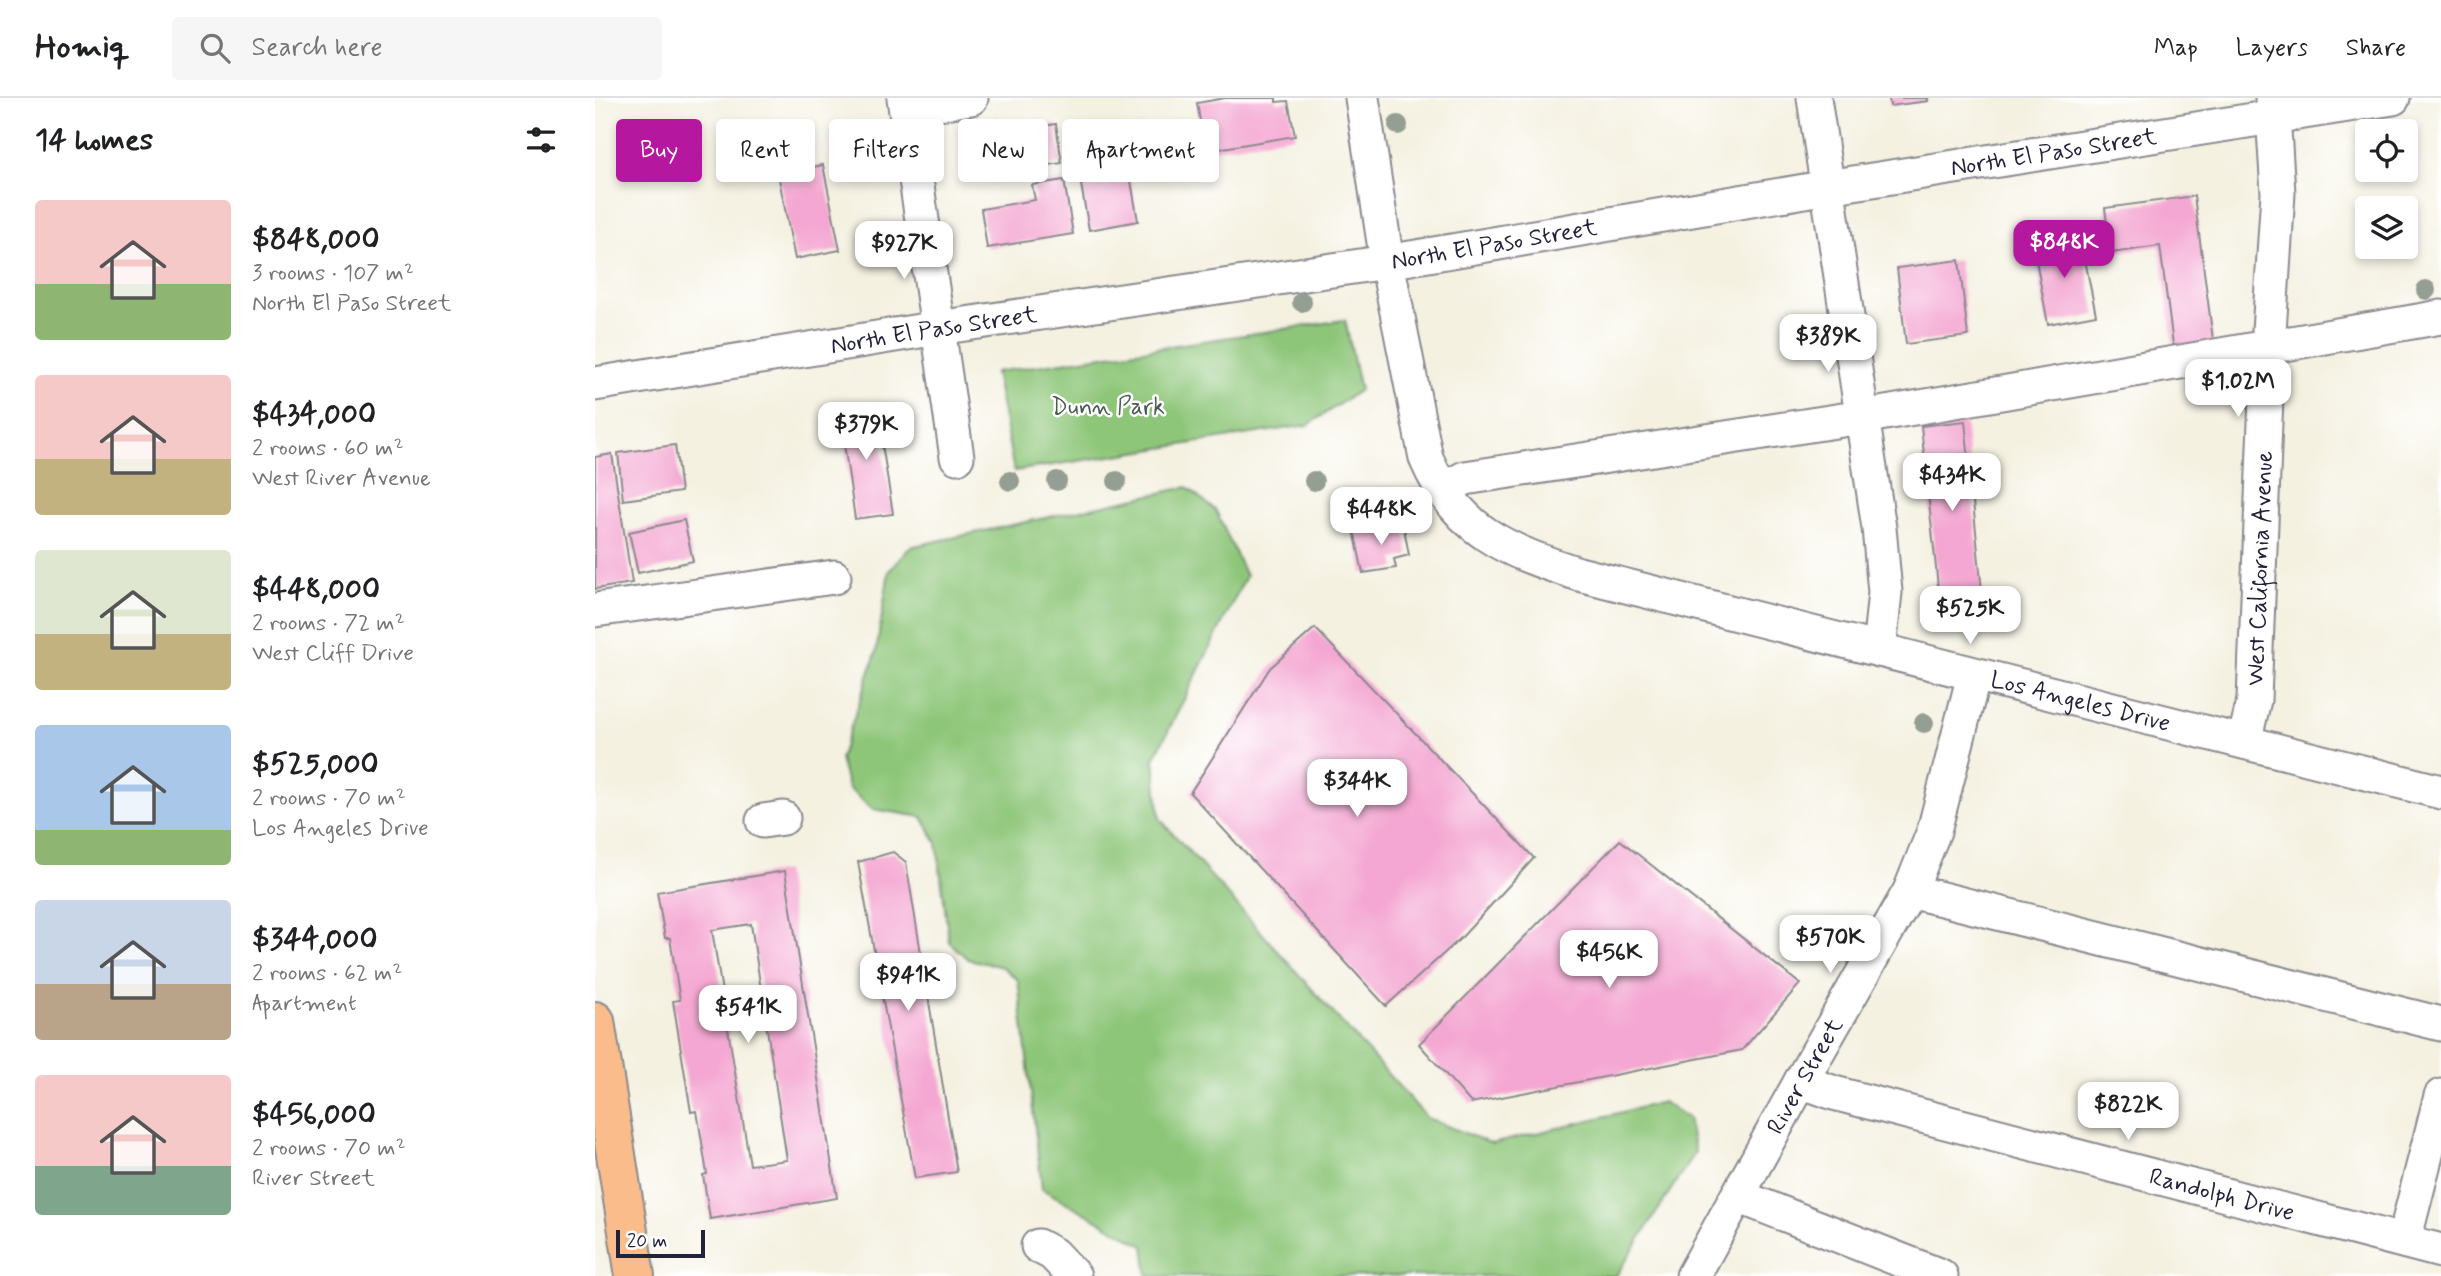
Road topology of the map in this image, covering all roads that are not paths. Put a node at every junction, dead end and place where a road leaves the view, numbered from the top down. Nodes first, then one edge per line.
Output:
1 (971, 98) edge
2 (1362, 98) edge
3 (1814, 98) edge
4 (2393, 98) edge
5 (905, 103) edge
6 (2274, 107) edge
7 (1828, 187) junction
8 (1387, 262) junction
9 (2441, 317) edge
10 (938, 328) junction
11 (2268, 346) junction
12 (595, 384) edge
13 (1862, 417) junction
14 (957, 457) dead end
15 (1442, 489) junction
16 (834, 576) dead end
17 (595, 610) edge
18 (1879, 650) junction
19 (1974, 675) junction
20 (2244, 742) junction
21 (2441, 792) edge
22 (1910, 891) junction
23 (2441, 1024) edge
24 (596, 1029) edge
25 (1801, 1081) junction
26 (2441, 1096) edge
27 (1738, 1196) junction
28 (2404, 1241) junction
29 (1038, 1247) dead end
30 (2441, 1251) edge
31 (635, 1276) edge
32 (1074, 1276) edge
33 (1693, 1276) edge
34 (1941, 1276) edge

1 - 5 street
2 - 8 street, Los Angeles Drive
3 - 7 street
4 - 6 street, North El Paso Street
5 - 10 street
6 - 7 street, North El Paso Street
6 - 11 street, West California Avenue
7 - 8 street, North El Paso Street
7 - 13 street
8 - 10 street, North El Paso Street
8 - 15 street, Los Angeles Drive
9 - 11 street
10 - 12 street, North El Paso Street
10 - 14 street
11 - 13 street
11 - 20 street, West California Avenue
13 - 15 street
13 - 18 street
15 - 18 street, Los Angeles Drive
16 - 17 street
18 - 19 street, Los Angeles Drive
19 - 20 street, Los Angeles Drive
19 - 22 street, River Street
20 - 21 street, Los Angeles Drive
22 - 23 street
22 - 25 street, River Street
24 - 31 main road
25 - 27 street, River Street
25 - 28 street, Randolph Drive
26 - 28 street
27 - 33 street, River Street
27 - 34 street
28 - 30 street, Randolph Drive
29 - 32 street

